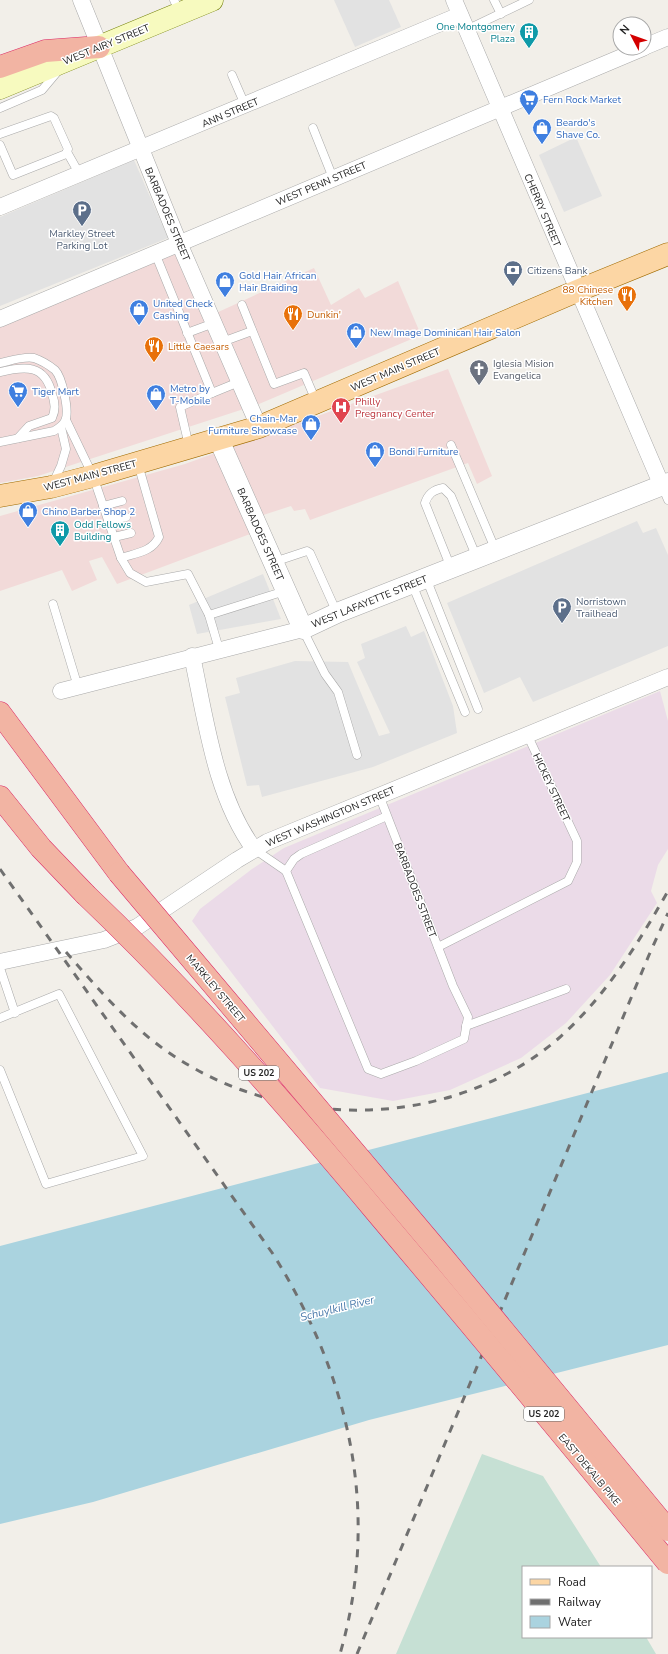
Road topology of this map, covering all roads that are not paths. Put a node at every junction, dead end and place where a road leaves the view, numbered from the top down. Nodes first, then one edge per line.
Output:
1 (81, 0) edge
2 (212, 0) edge
3 (494, 0) edge
4 (529, 0) edge
5 (177, 7) edge
6 (457, 7) edge
7 (500, 14) junction
8 (468, 29) junction
9 (668, 37) edge
10 (652, 44) edge
11 (99, 47) junction
12 (624, 56) edge
13 (66, 61) junction
14 (0, 67) edge
15 (232, 75) dead end
16 (0, 88) edge
17 (245, 105) junction
18 (0, 108) edge
19 (500, 108) junction
20 (313, 128) dead end
21 (0, 134) edge
22 (0, 145) edge
23 (141, 150) junction
24 (67, 152) junction
25 (80, 174) junction
26 (333, 178) junction
27 (0, 207) edge
28 (179, 243) junction
29 (155, 254) junction
30 (668, 254) edge
31 (577, 290) junction
32 (242, 305) dead end
33 (0, 320) edge
34 (214, 323) junction
35 (252, 331) junction
36 (187, 333) junction
37 (222, 342) junction
38 (0, 363) edge
39 (0, 372) edge
40 (240, 382) junction
41 (212, 393) junction
42 (317, 402) junction
43 (63, 423) junction
44 (259, 427) junction
45 (18, 438) junction
46 (219, 440) junction
47 (0, 442) edge
48 (451, 445) dead end
49 (190, 448) junction
50 (137, 463) junction
51 (93, 476) junction
52 (51, 486) junction
53 (666, 490) edge
54 (3, 491) edge
55 (122, 501) dead end
56 (103, 506) junction
57 (126, 516) dead end
58 (108, 521) junction
59 (131, 532) dead end
60 (114, 537) junction
61 (496, 550) junction
62 (121, 558) junction
63 (477, 558) junction
64 (274, 562) junction
65 (451, 568) junction
66 (419, 581) junction
67 (286, 591) junction
68 (52, 604) dead end
69 (337, 613) junction
70 (209, 615) junction
71 (303, 629) junction
72 (219, 649) junction
73 (192, 656) junction
74 (668, 677) edge
75 (78, 687) junction
76 (61, 691) dead end
77 (478, 709) dead end
78 (465, 712) dead end
79 (0, 713) edge
80 (527, 734) junction
81 (357, 755) dead end
82 (379, 795) junction
83 (0, 797) edge
84 (387, 816) junction
85 (254, 849) junction
86 (286, 871) junction
87 (438, 947) junction
88 (0, 962) edge
89 (0, 968) edge
90 (566, 989) dead end
91 (16, 1013) junction
92 (0, 1018) edge
93 (466, 1026) junction
94 (0, 1070) edge
95 (442, 1256) joint
96 (668, 1530) edge
97 (668, 1563) edge

1 - 11 street, BARBADOES STREET
2 - 5 main road, WEST AIRY STREET
3 - 7 lane
4 - 7 lane
5 - 11 main road, WEST AIRY STREET
6 - 8 street, CHERRY STREET
6 - 17 street, ANN STREET
7 - 8 lane
8 - 19 street, CHERRY STREET
9 - 10 street, WEST PENN STREET
11 - 13 main road, WEST AIRY STREET
11 - 14 highway
11 - 23 street, BARBADOES STREET
12 - 19 street, WEST PENN STREET
13 - 16 main road, WEST AIRY STREET
13 - 18 lane
15 - 17 lane
17 - 23 street, ANN STREET
19 - 26 street, WEST PENN STREET
19 - 31 street, CHERRY STREET
20 - 26 lane
21 - 24 lane
22 - 24 lane
23 - 25 street, ANN STREET
23 - 28 street, BARBADOES STREET
24 - 25 lane
25 - 27 street, ANN STREET
26 - 28 street, WEST PENN STREET
28 - 29 street, WEST PENN STREET
28 - 34 street, BARBADOES STREET
29 - 33 street, WEST PENN STREET
29 - 36 lane
30 - 31 main road, WEST MAIN STREET
31 - 42 main road, WEST MAIN STREET
31 - 53 street, CHERRY STREET
32 - 35 lane
34 - 36 lane
34 - 37 street, BARBADOES STREET
35 - 37 lane
35 - 42 lane
36 - 41 lane
37 - 40 street, BARBADOES STREET
38 - 43 lane
39 - 45 lane
40 - 41 lane
40 - 44 street, BARBADOES STREET
41 - 49 lane
42 - 44 main road, WEST MAIN STREET
43 - 45 lane
43 - 51 lane
43 - 52 lane
44 - 46 main road, WEST MAIN STREET
45 - 47 lane
46 - 49 main road, WEST MAIN STREET
46 - 64 street, BARBADOES STREET
48 - 61 lane
49 - 50 main road, WEST MAIN STREET
50 - 51 main road, WEST MAIN STREET
50 - 62 lane
51 - 52 main road, WEST MAIN STREET
51 - 56 lane
52 - 54 main road, WEST MAIN STREET
53 - 61 street, WEST LAFAYETTE STREET
55 - 56 lane
56 - 58 lane
57 - 58 lane
58 - 60 lane
59 - 60 lane
60 - 62 lane
61 - 63 street, WEST LAFAYETTE STREET
62 - 70 lane
63 - 65 street, WEST LAFAYETTE STREET
63 - 65 lane
64 - 67 street, BARBADOES STREET
64 - 69 lane
65 - 66 street, WEST LAFAYETTE STREET
66 - 69 street, WEST LAFAYETTE STREET
66 - 77 lane
66 - 78 lane
67 - 70 lane
67 - 71 street, BARBADOES STREET
68 - 75 lane
69 - 71 street, WEST LAFAYETTE STREET
70 - 72 lane
71 - 72 street, WEST LAFAYETTE STREET
71 - 81 lane
72 - 73 street, WEST LAFAYETTE STREET
73 - 75 street, WEST LAFAYETTE STREET
73 - 85 street
74 - 80 street, WEST WASHINGTON STREET
75 - 76 street, WEST LAFAYETTE STREET
79 - 95 highway, MARKLEY STREET, bridge
80 - 82 street, WEST WASHINGTON STREET
80 - 87 lane, HICKEY STREET
82 - 84 lane, BARBADOES STREET
82 - 85 street, WEST WASHINGTON STREET
83 - 97 highway, EAST DEKALB PIKE / US 202, bridge
84 - 86 lane
84 - 87 lane, BARBADOES STREET
85 - 86 lane
85 - 88 street, WEST WASHINGTON STREET
86 - 93 lane
87 - 93 lane, BARBADOES STREET
89 - 91 lane
90 - 93 lane
91 - 92 lane
91 - 94 lane
95 - 96 highway, EAST DEKALB PIKE, bridge

